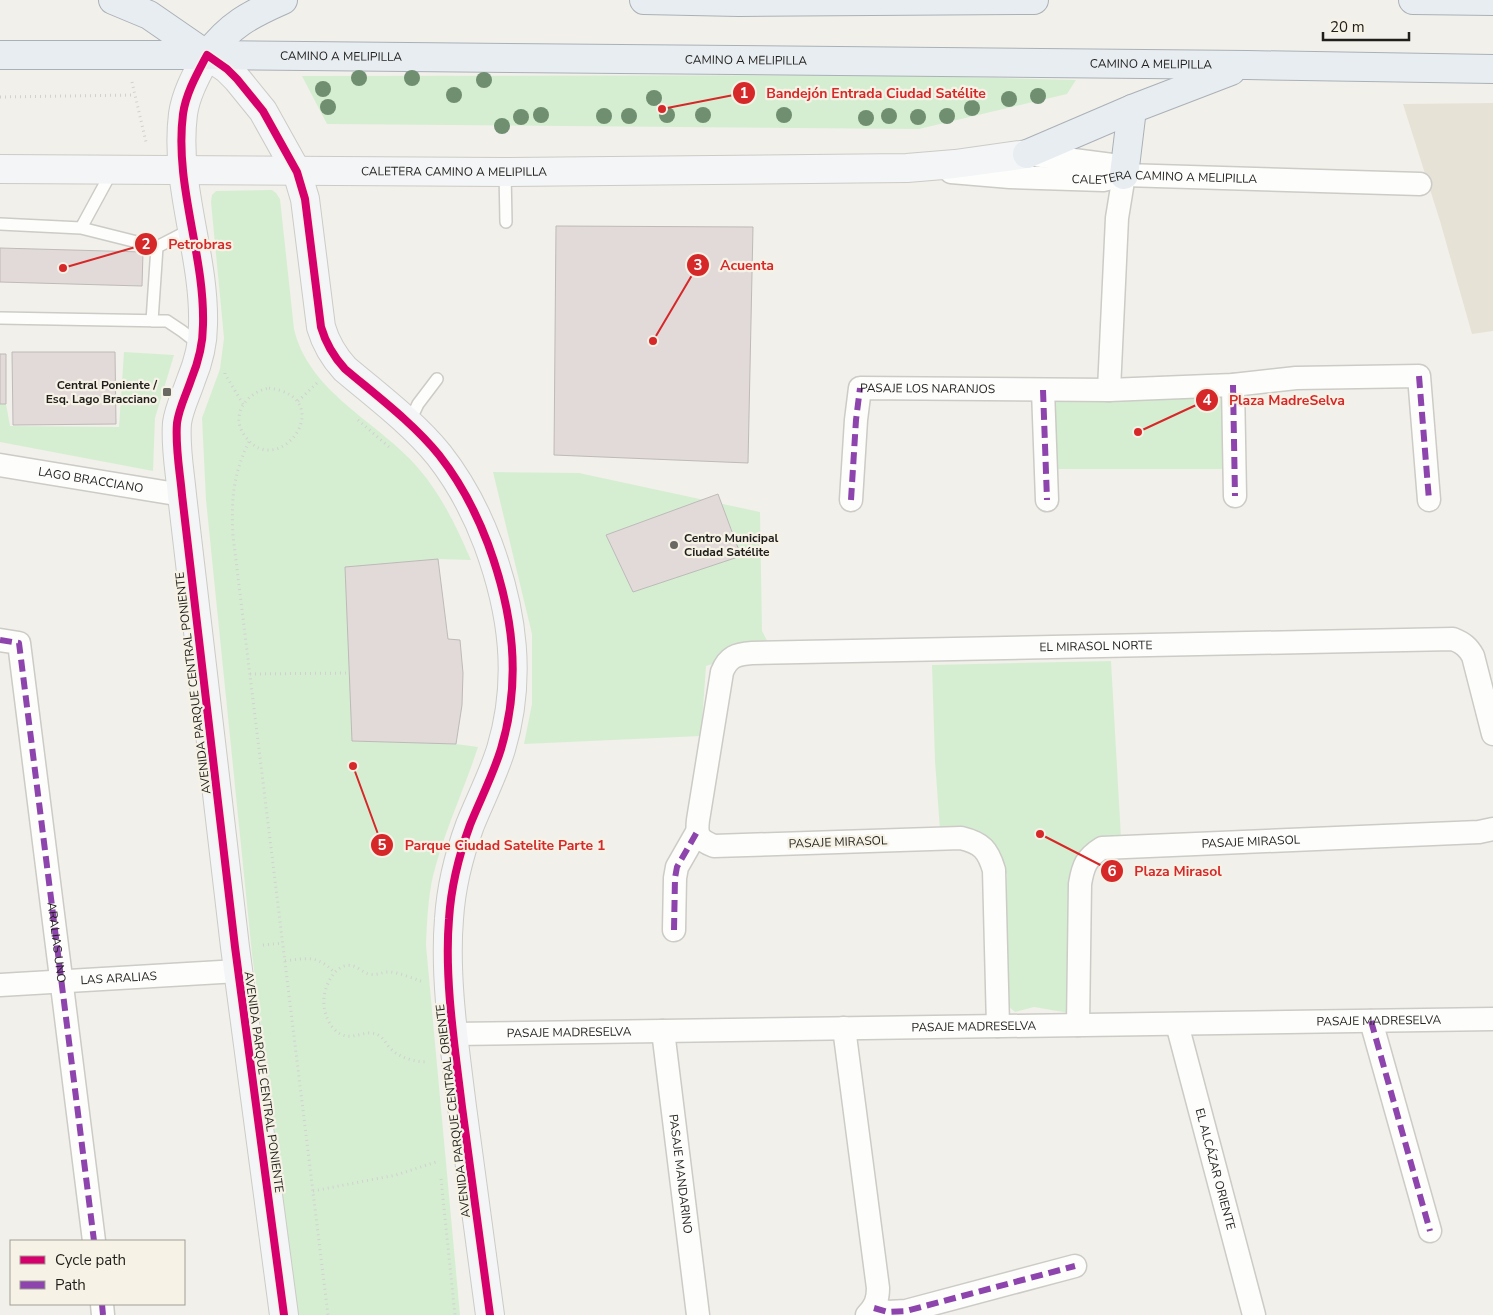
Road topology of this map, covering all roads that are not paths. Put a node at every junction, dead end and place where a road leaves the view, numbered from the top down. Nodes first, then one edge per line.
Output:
1 (113, 0) edge
2 (283, 0) edge
3 (644, 0) edge
4 (1034, 0) edge
5 (1413, 0) edge
6 (1493, 1) edge
7 (0, 55) edge
8 (207, 55) junction
9 (1247, 65) junction
10 (1493, 69) edge
11 (1132, 109) junction
12 (1027, 154) junction
13 (907, 168) junction
14 (0, 169) edge
15 (113, 169) junction
16 (183, 169) junction
17 (297, 172) junction
18 (504, 172) junction
19 (1124, 176) junction
20 (1420, 184) dead end
21 (506, 222) dead end
22 (0, 224) edge
23 (81, 228) junction
24 (192, 229) junction
25 (157, 247) junction
26 (0, 318) edge
27 (152, 321) junction
28 (200, 345) junction
29 (436, 379) dead end
30 (1233, 385) junction
31 (1042, 390) junction
32 (1109, 390) junction
33 (408, 424) junction
34 (0, 465) edge
35 (182, 495) junction
36 (1235, 496) dead end
37 (851, 500) dead end
38 (1047, 500) dead end
39 (1429, 500) dead end
40 (9, 642) edge
41 (1493, 734) edge
42 (1493, 829) edge
43 (697, 832) junction
44 (674, 930) dead end
45 (238, 971) junction
46 (61, 982) junction
47 (0, 986) edge
48 (1493, 1019) edge
49 (1371, 1021) junction
50 (1176, 1024) junction
51 (1078, 1025) junction
52 (998, 1026) junction
53 (844, 1028) junction
54 (663, 1031) junction
55 (454, 1034) junction
56 (1430, 1231) dead end
57 (94, 1240) edge
58 (1076, 1266) dead end
59 (870, 1312) edge
60 (284, 1315) edge
61 (490, 1315) edge
62 (698, 1315) edge
63 (1254, 1315) edge

1 - 8 main road
2 - 8 main road
3 - 4 main road
5 - 6 main road
7 - 8 main road, CAMINO A MELIPILLA
8 - 9 main road, CAMINO A MELIPILLA
8 - 16 street, AVENIDA PARQUE CENTRAL PONIENTE
8 - 17 street, AVENIDA PARQUE CENTRAL ORIENTE
9 - 10 main road, CAMINO A MELIPILLA
9 - 11 main road
11 - 12 main road
11 - 19 main road
12 - 13 street, CALETERA CAMINO A MELIPILLA
12 - 19 street
13 - 18 street, CALETERA CAMINO A MELIPILLA
13 - 19 street, CALETERA CAMINO A MELIPILLA
14 - 15 street, CALETERA CAMINO A MELIPILLA
15 - 16 street, CALETERA CAMINO A MELIPILLA
15 - 23 lane
16 - 17 street, CALETERA CAMINO A MELIPILLA
16 - 24 street, AVENIDA PARQUE CENTRAL PONIENTE
17 - 18 street, CALETERA CAMINO A MELIPILLA
17 - 33 street, AVENIDA PARQUE CENTRAL ORIENTE
18 - 21 lane
19 - 20 street, CALETERA CAMINO A MELIPILLA
19 - 32 street
22 - 23 lane
23 - 25 lane
24 - 25 lane
24 - 28 street, AVENIDA PARQUE CENTRAL PONIENTE
25 - 27 lane
26 - 27 lane
27 - 28 lane
28 - 35 street, AVENIDA PARQUE CENTRAL PONIENTE
29 - 33 lane
30 - 32 street, PASAJE LOS NARANJOS
30 - 36 street
30 - 39 street, PASAJE LOS NARANJOS
31 - 32 street, PASAJE LOS NARANJOS
31 - 37 street, PASAJE LOS NARANJOS
31 - 38 street
33 - 55 street, AVENIDA PARQUE CENTRAL ORIENTE
34 - 35 street, LAGO BRACCIANO
35 - 45 street, AVENIDA PARQUE CENTRAL PONIENTE
40 - 46 street, ARALIAS UNO
41 - 43 street, EL MIRASOL NORTE
42 - 51 street, PASAJE MIRASOL
43 - 44 street
43 - 52 street, PASAJE MIRASOL
45 - 46 street, LAS ARALIAS
45 - 60 street, AVENIDA PARQUE CENTRAL PONIENTE
46 - 47 street, LAS ARALIAS
46 - 57 street, ARALIAS UNO
48 - 49 street, PASAJE MADRESELVA
49 - 50 street, PASAJE MADRESELVA
49 - 56 street
50 - 51 street, PASAJE MADRESELVA
50 - 63 street, EL ALCÁZAR ORIENTE
51 - 52 street, PASAJE MADRESELVA
52 - 53 street, PASAJE MADRESELVA
53 - 54 street, PASAJE MADRESELVA
53 - 59 street
54 - 55 street, PASAJE MADRESELVA
54 - 62 street, PASAJE MANDARINO
55 - 61 street, AVENIDA PARQUE CENTRAL ORIENTE
58 - 59 street

